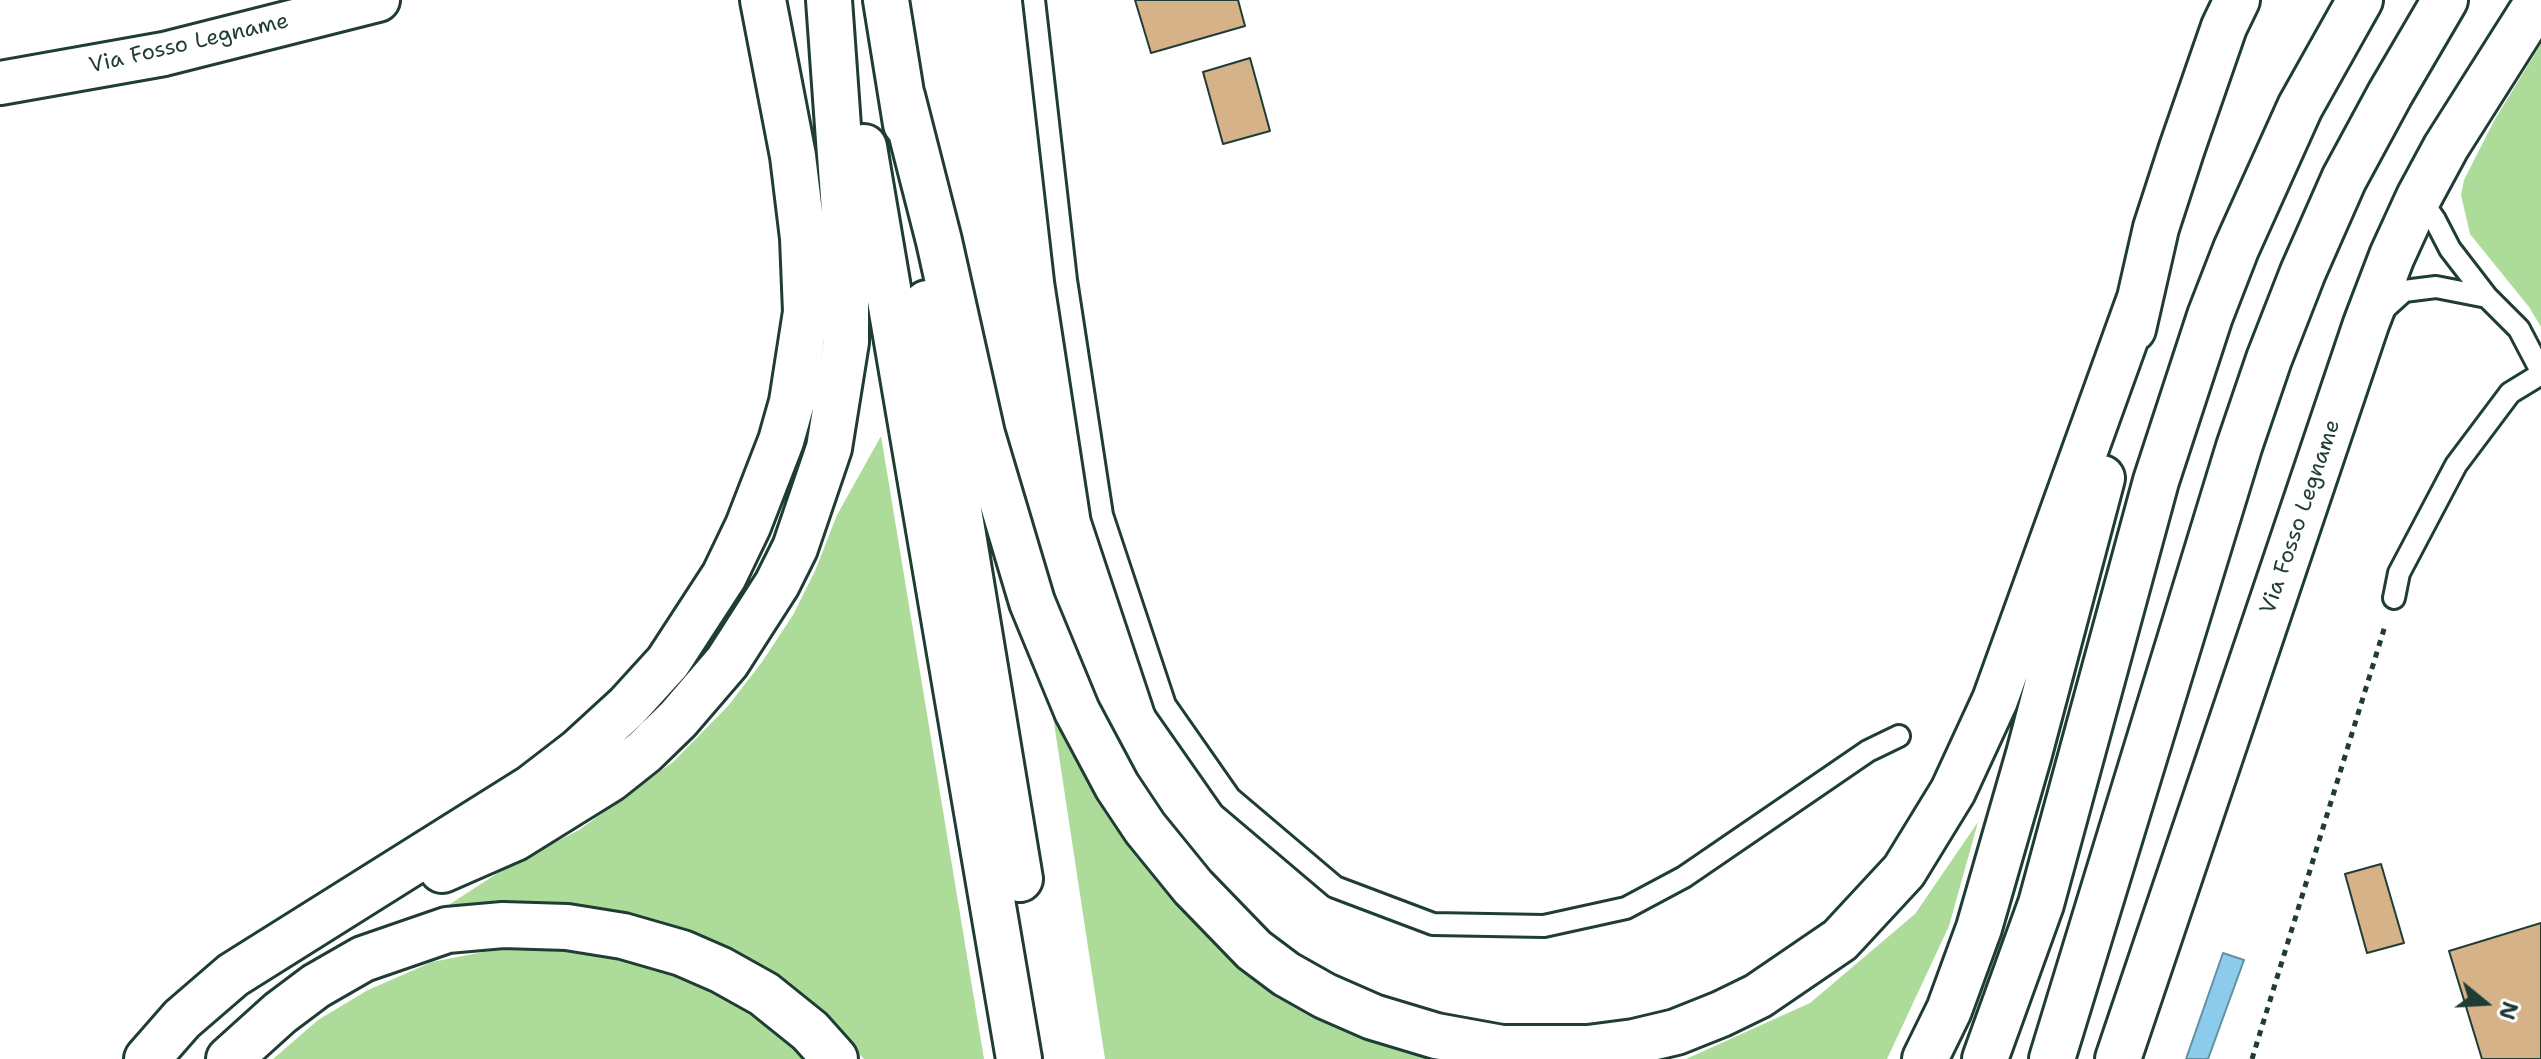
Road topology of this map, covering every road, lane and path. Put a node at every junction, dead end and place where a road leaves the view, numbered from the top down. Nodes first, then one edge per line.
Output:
1 (378, 0) edge
2 (763, 0) edge
3 (831, 0) edge
4 (886, 0) edge
5 (1034, 0) edge
6 (2237, 0) edge
7 (2360, 0) edge
8 (2445, 0) edge
9 (2539, 0) edge
10 (0, 83) edge
11 (902, 96) junction
12 (2427, 208) junction
13 (2487, 297) junction
14 (2139, 301) junction
15 (2366, 324) junction
16 (2541, 373) edge
17 (2394, 598) joint
18 (2159, 711) junction
19 (1899, 736) dead end
20 (308, 928) junction
21 (147, 1059) edge
22 (229, 1059) edge
23 (835, 1059) edge
24 (1019, 1059) edge
25 (1050, 1059) edge
26 (1925, 1059) edge
27 (1985, 1059) edge
28 (2015, 1059) edge
29 (2052, 1059) edge
30 (2118, 1059) edge
31 (2252, 1059) edge

1 - 10 street, Via Fosso Legname
2 - 20 main road
3 - 20 main road
3 - 24 main road
4 - 11 main road
5 - 19 lane
6 - 14 main road
7 - 27 main road
8 - 18 main road
9 - 12 main road, Via Fosso Legname
11 - 14 main road
11 - 25 main road
12 - 13 lane
12 - 15 main road, Via Fosso Legname
13 - 15 lane
13 - 16 lane
14 - 26 main road
15 - 30 main road, Via Fosso Legname
16 - 17 lane
17 - 31 path
18 - 28 main road
18 - 29 main road
20 - 21 main road
22 - 23 main road

